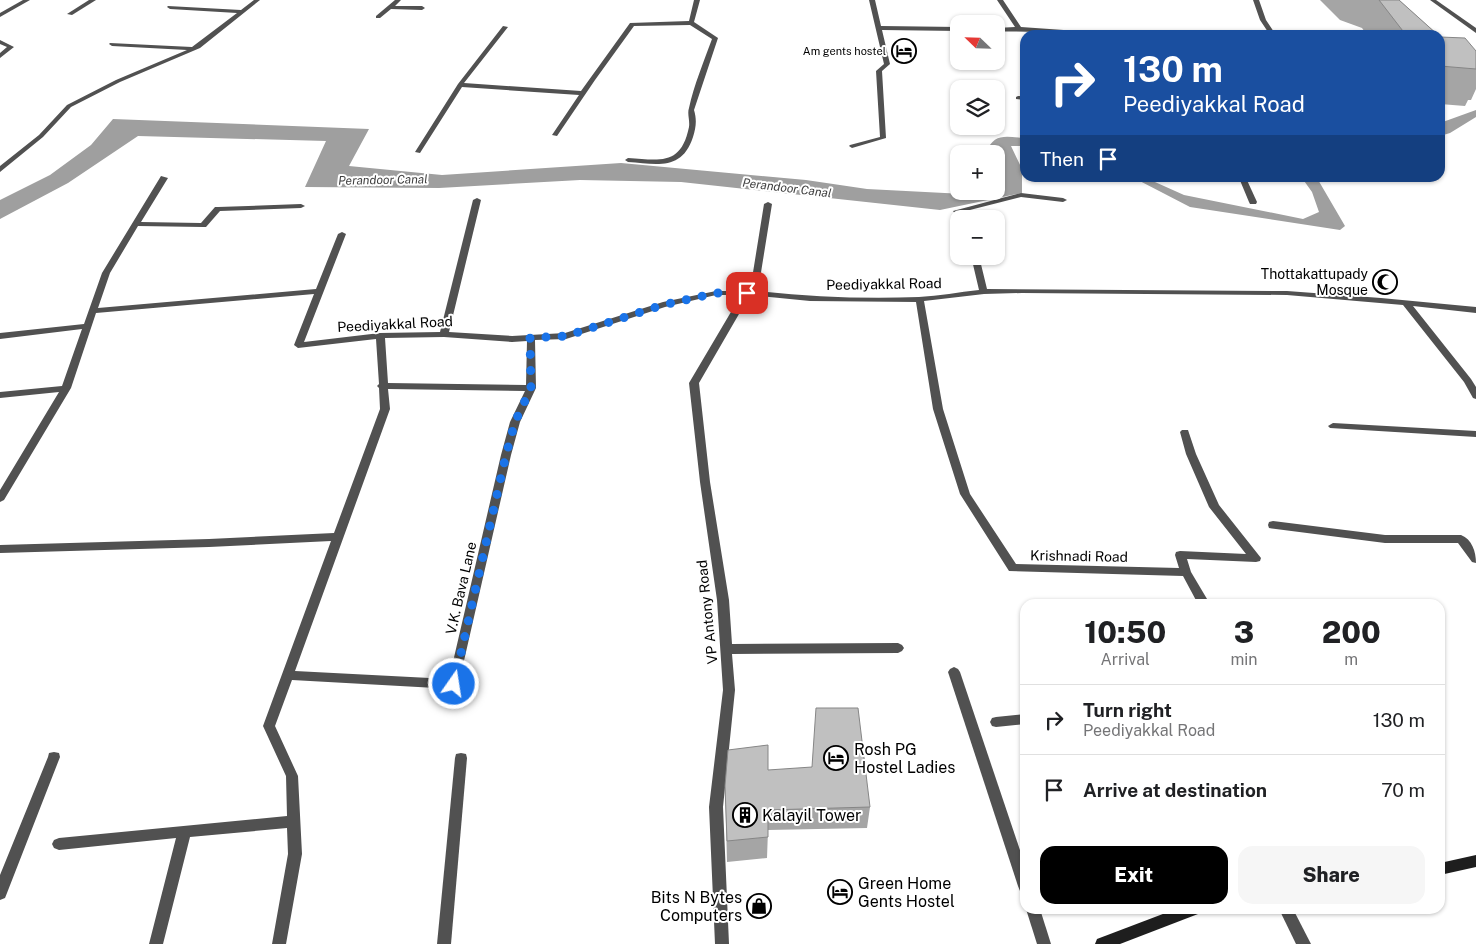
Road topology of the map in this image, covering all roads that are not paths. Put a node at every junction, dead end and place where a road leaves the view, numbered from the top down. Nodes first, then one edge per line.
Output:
1 (27, 0) edge
2 (93, 0) edge
3 (257, 0) edge
4 (398, 0) edge
5 (697, 0) edge
6 (872, 0) edge
7 (1000, 0) edge
8 (1256, 0) edge
9 (1433, 0) edge
10 (170, 7) dead end
11 (390, 7) junction
12 (422, 8) dead end
13 (242, 12) junction
14 (70, 14) dead end
15 (1, 15) edge
16 (378, 18) dead end
17 (691, 23) junction
18 (505, 27) dead end
19 (879, 28) junction
20 (950, 29) edge
21 (1019, 29) junction
22 (1005, 30) edge
23 (1034, 30) edge
24 (1270, 30) edge
25 (1476, 31) edge
26 (0, 42) edge
27 (112, 44) dead end
28 (195, 48) junction
29 (0, 56) edge
30 (460, 86) junction
31 (582, 93) junction
32 (555, 135) dead end
33 (852, 146) dead end
34 (418, 152) dead end
35 (628, 160) dead end
36 (0, 170) edge
37 (164, 178) dead end
38 (1244, 182) edge
39 (478, 200) dead end
40 (1063, 200) dead end
41 (1253, 202) dead end
42 (768, 204) dead end
43 (301, 206) dead end
44 (961, 210) edge
45 (136, 224) junction
46 (342, 234) dead end
47 (977, 265) edge
48 (320, 291) junction
49 (984, 292) junction
50 (751, 293) junction
51 (920, 299) junction
52 (1406, 303) junction
53 (93, 310) junction
54 (1476, 310) edge
55 (88, 326) junction
56 (444, 334) junction
57 (0, 336) edge
58 (380, 336) junction
59 (530, 338) junction
60 (382, 386) junction
61 (66, 388) junction
62 (531, 388) junction
63 (1475, 394) edge
64 (0, 395) edge
65 (1333, 426) dead end
66 (1185, 432) dead end
67 (1476, 434) edge
68 (0, 498) edge
69 (1273, 525) dead end
70 (338, 537) junction
71 (0, 549) edge
72 (1476, 559) edge
73 (1186, 572) junction
74 (1201, 599) edge
75 (898, 648) dead end
76 (726, 649) junction
77 (954, 672) dead end
78 (288, 676) junction
79 (1020, 720) edge
80 (996, 722) dead end
81 (54, 757) dead end
82 (461, 758) dead end
83 (294, 821) junction
84 (185, 831) junction
85 (60, 844) dead end
86 (1476, 861) edge
87 (1445, 868) edge
88 (1020, 871) edge
89 (0, 893) edge
90 (1034, 914) edge
91 (1181, 914) edge
92 (1289, 914) edge
93 (156, 944) edge
94 (279, 944) edge
95 (444, 944) edge
96 (722, 944) edge
97 (1044, 944) edge
98 (1102, 944) edge
99 (1304, 944) edge

1 - 15 street
2 - 14 street
3 - 13 street
4 - 11 street
5 - 17 street
6 - 19 street
7 - 21 street
8 - 24 street
9 - 25 street
10 - 13 street
11 - 12 street
11 - 16 street
13 - 28 street
17 - 31 street
17 - 35 street
18 - 30 street
19 - 20 street
19 - 33 street
21 - 22 street
21 - 23 street
26 - 29 street
27 - 28 street
28 - 36 street
30 - 31 street
30 - 34 street
31 - 32 street
37 - 45 street
38 - 41 street
39 - 56 street
40 - 44 street
42 - 50 street
43 - 45 street
45 - 53 street
46 - 48 street
47 - 49 street
48 - 53 street
48 - 58 street, Peediyakkal Road
49 - 51 street, Peediyakkal Road
49 - 52 street, Peediyakkal Road
50 - 51 street, Peediyakkal Road
50 - 59 street, Peediyakkal Road
50 - 76 street, VP Antony Road
51 - 73 street, Krishnadi Road
52 - 54 street, Peediyakkal Road
52 - 63 street
53 - 55 street
55 - 57 street
55 - 61 street
56 - 58 street, Peediyakkal Road
56 - 59 street, Peediyakkal Road
58 - 60 street
59 - 62 street, V.K. Bava Lane
60 - 62 street
60 - 70 street
61 - 64 street
61 - 68 street
62 - 78 street, V.K. Bava Lane
65 - 67 street
66 - 73 street
69 - 72 street
70 - 71 street
70 - 78 street
73 - 74 street
75 - 76 street
76 - 96 street, VP Antony Road
77 - 88 street
78 - 83 street
79 - 80 street
81 - 89 street
82 - 95 street
83 - 84 street
83 - 94 street
84 - 85 street
84 - 93 street
86 - 87 street
90 - 97 street
91 - 98 street
92 - 99 street

